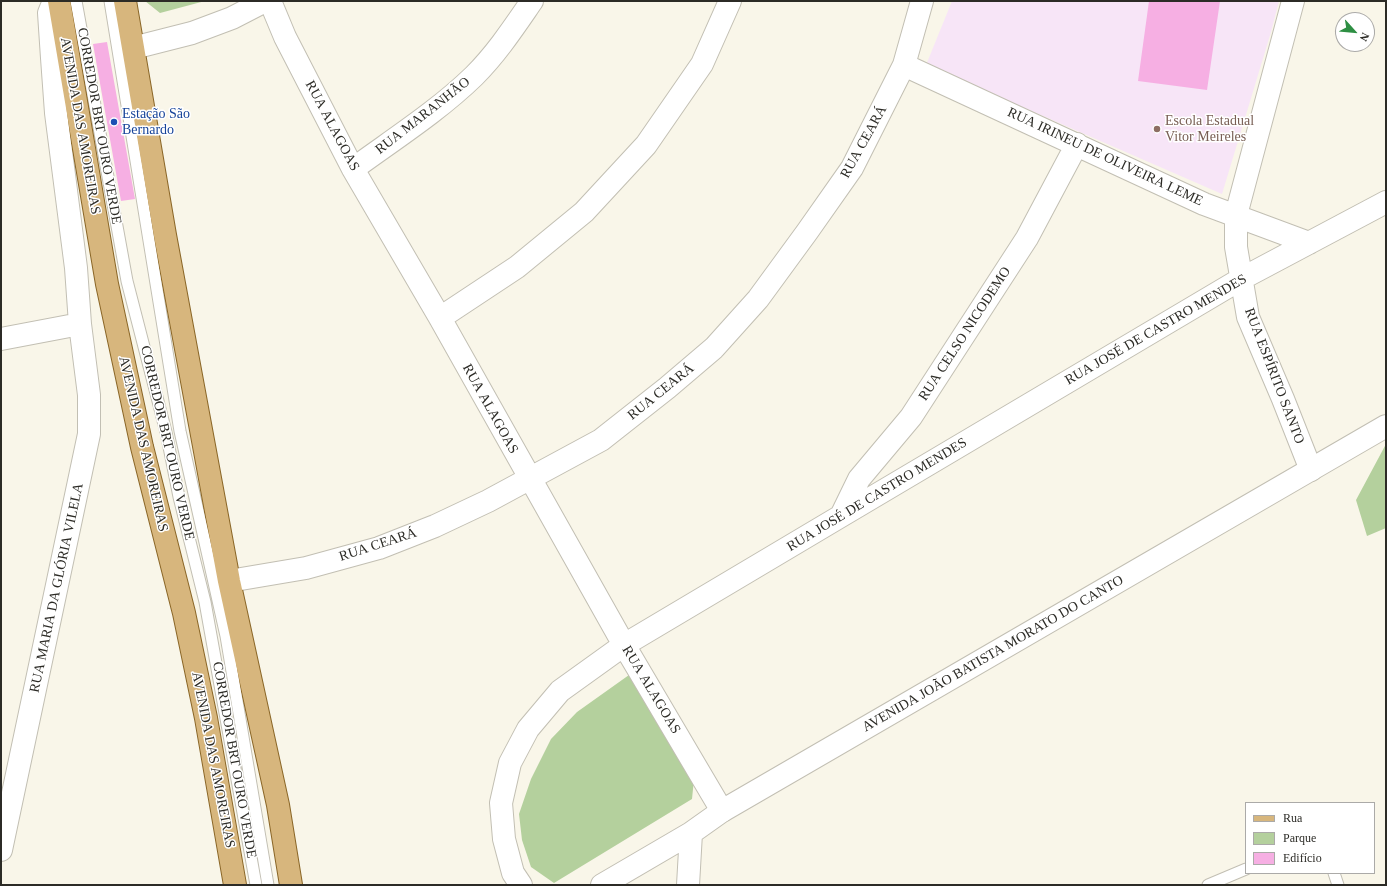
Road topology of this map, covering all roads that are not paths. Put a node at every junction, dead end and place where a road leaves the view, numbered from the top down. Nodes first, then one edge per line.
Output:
1 (54, 1) edge
2 (59, 1) edge
3 (76, 1) edge
4 (110, 1) edge
5 (125, 1) edge
6 (265, 1) edge
7 (270, 1) edge
8 (532, 1) edge
9 (730, 1) edge
10 (922, 1) edge
11 (1293, 1) edge
12 (133, 48) junction
13 (904, 65) junction
14 (1077, 144) junction
15 (353, 169) junction
16 (1386, 202) edge
17 (1236, 215) junction
18 (1309, 243) junction
19 (1241, 279) junction
20 (440, 318) junction
21 (80, 324) junction
22 (1, 339) edge
23 (1386, 426) edge
24 (1311, 470) junction
25 (530, 480) junction
26 (841, 516) junction
27 (229, 581) junction
28 (624, 645) junction
29 (722, 811) junction
30 (691, 833) junction
31 (1, 850) edge
32 (1245, 868) edge
33 (1334, 874) edge
34 (235, 885) edge
35 (256, 885) edge
36 (268, 885) edge
37 (291, 885) edge
38 (521, 885) edge
39 (602, 885) edge
40 (688, 885) edge
41 (1208, 885) edge
42 (1338, 885) edge

1 - 21 street, RUA MARIA DA GLÓRIA VILELA
2 - 34 main road, AVENIDA DAS AMOREIRAS
3 - 35 lane, CORREDOR BRT OURO VERDE
4 - 36 lane, CORREDOR BRT OURO VERDE
5 - 12 main road
6 - 12 street
7 - 15 street, RUA ALAGOAS
8 - 15 street, RUA MARANHÃO
9 - 20 street
10 - 13 street, RUA CEARÁ
11 - 17 street, RUA ESPÍRITO SANTO
12 - 27 main road
13 - 14 street, RUA IRINEU DE OLIVEIRA LEME
13 - 25 street, RUA CEARÁ
14 - 17 street, RUA IRINEU DE OLIVEIRA LEME
14 - 26 street, RUA CELSO NICODEMO
15 - 20 street, RUA ALAGOAS
16 - 18 street, RUA JOSÉ DE CASTRO MENDES
17 - 18 street, RUA IRINEU DE OLIVEIRA LEME
17 - 19 street, RUA ESPÍRITO SANTO
18 - 19 street, RUA JOSÉ DE CASTRO MENDES
19 - 24 street, RUA ESPÍRITO SANTO
19 - 26 street, RUA JOSÉ DE CASTRO MENDES
20 - 25 street, RUA ALAGOAS
21 - 22 street
21 - 31 street, RUA MARIA DA GLÓRIA VILELA
23 - 24 street, AVENIDA JOÃO BATISTA MORATO DO CANTO
24 - 29 street, AVENIDA JOÃO BATISTA MORATO DO CANTO
25 - 27 street, RUA CEARÁ
25 - 28 street, RUA ALAGOAS
26 - 28 street, RUA JOSÉ DE CASTRO MENDES
27 - 37 main road
28 - 29 street, RUA ALAGOAS
28 - 38 street, RUA JOSÉ DE CASTRO MENDES
29 - 30 street, AVENIDA JOÃO BATISTA MORATO DO CANTO
30 - 39 street, AVENIDA JOÃO BATISTA MORATO DO CANTO
30 - 40 street
32 - 41 lane
33 - 42 lane

